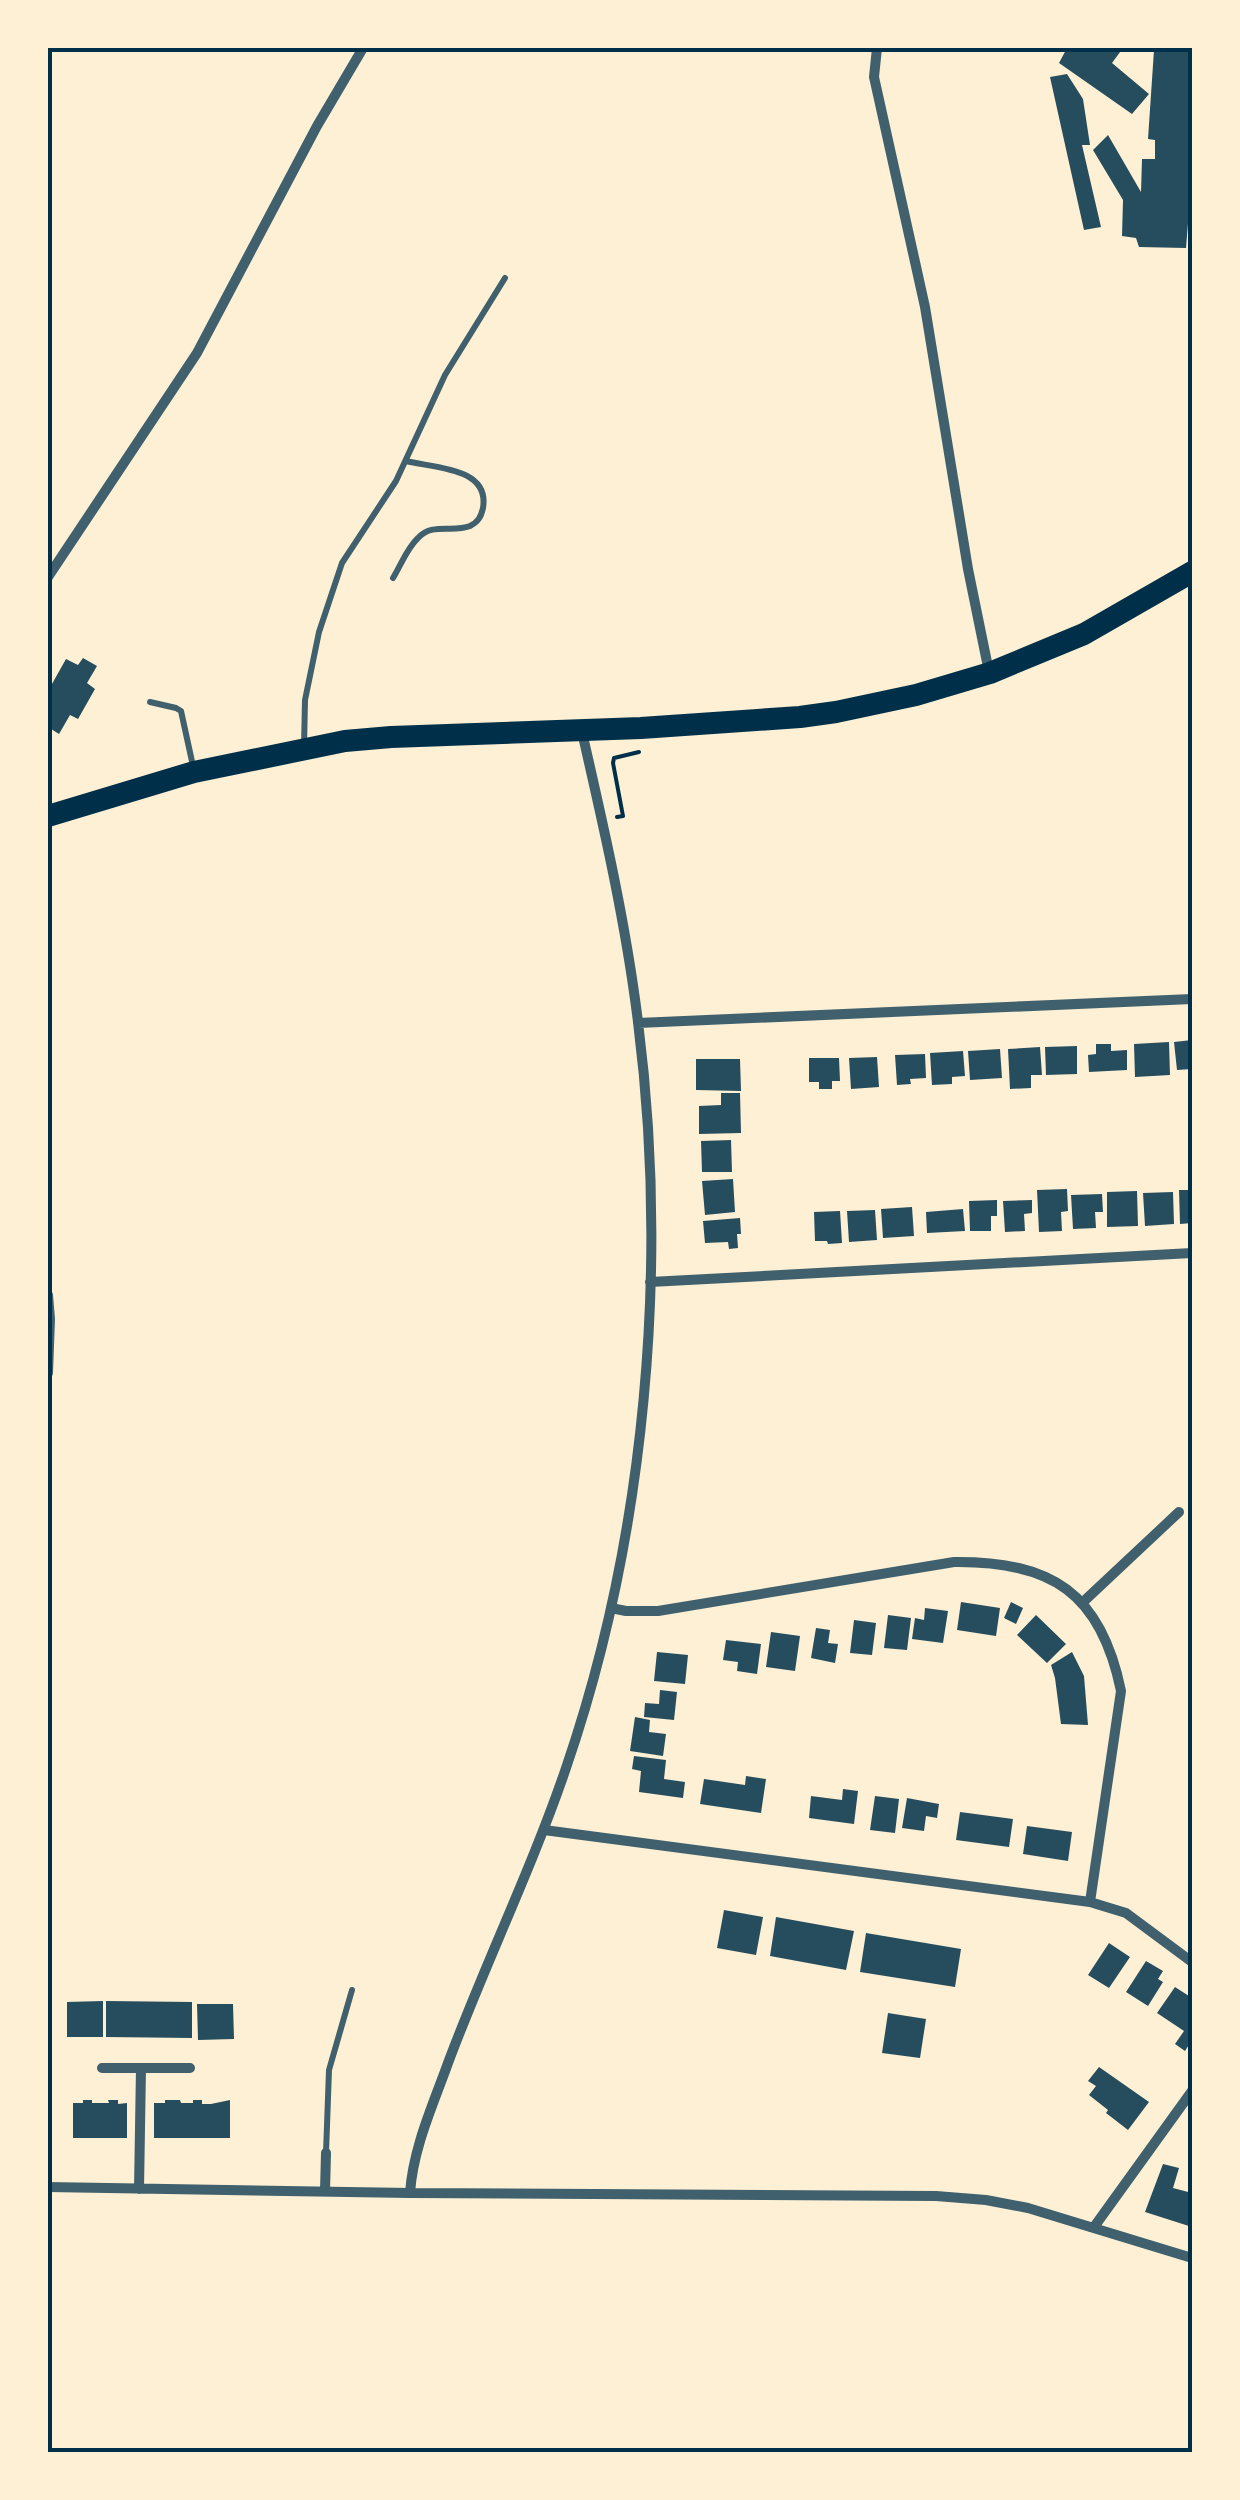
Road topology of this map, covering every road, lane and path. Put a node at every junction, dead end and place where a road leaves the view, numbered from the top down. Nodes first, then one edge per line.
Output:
1 (363, 48) edge
2 (877, 48) edge
3 (504, 278) dead end
4 (406, 461) junction
5 (48, 577) edge
6 (394, 578) dead end
7 (1188, 580) edge
8 (990, 673) junction
9 (150, 702) dead end
10 (582, 731) junction
11 (304, 748) junction
12 (645, 752) dead end
13 (194, 772) junction
14 (48, 816) edge
15 (603, 819) junction
16 (1192, 998) edge
17 (638, 1023) junction
18 (1192, 1253) edge
19 (650, 1282) junction
20 (48, 1295) edge
21 (49, 1319) edge
22 (48, 1374) edge
23 (1180, 1512) dead end
24 (1082, 1602) junction
25 (612, 1608) junction
26 (544, 1830) junction
27 (1090, 1902) junction
28 (1192, 1962) edge
29 (352, 1990) dead end
30 (102, 2068) dead end
31 (141, 2068) junction
32 (190, 2068) dead end
33 (1192, 2091) edge
34 (326, 2153) joint
35 (48, 2186) edge
36 (139, 2189) junction
37 (324, 2191) junction
38 (410, 2193) junction
39 (1094, 2228) junction
40 (1192, 2258) edge

1 - 5 street
2 - 8 street
3 - 4 lane
4 - 6 lane
4 - 11 lane
7 - 8 highway
8 - 10 highway
9 - 13 lane
10 - 11 highway
10 - 15 street
11 - 13 highway
12 - 15 path
13 - 14 highway
15 - 17 street
16 - 17 street
17 - 19 street
18 - 19 street
19 - 25 street
20 - 21 street
21 - 22 street
23 - 24 street
24 - 25 street
24 - 27 street
25 - 26 street
26 - 27 street
26 - 38 street
27 - 28 street
29 - 34 lane
30 - 31 street
31 - 32 street
31 - 36 street
33 - 39 street
34 - 37 street
35 - 36 street
36 - 37 street
37 - 38 street
38 - 39 street
39 - 40 street

